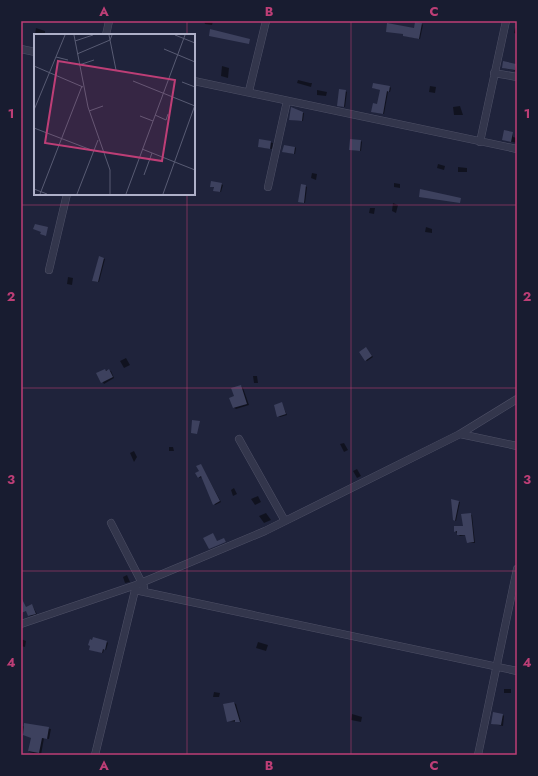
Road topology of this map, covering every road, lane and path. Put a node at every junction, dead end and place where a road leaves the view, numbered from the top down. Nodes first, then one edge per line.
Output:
1 (109, 21) edge
2 (266, 21) edge
3 (506, 21) edge
4 (106, 34) edge
5 (21, 49) edge
6 (34, 52) edge
7 (494, 73) junction
8 (517, 77) edge
9 (195, 81) edge
10 (249, 91) junction
11 (287, 101) junction
12 (480, 142) junction
13 (517, 149) edge
14 (268, 187) dead end
15 (67, 195) edge
16 (49, 270) dead end
17 (517, 399) edge
18 (460, 434) junction
19 (239, 439) dead end
20 (517, 446) edge
21 (285, 521) junction
22 (111, 523) dead end
23 (517, 569) edge
24 (138, 586) junction
25 (21, 624) edge
26 (497, 666) junction
27 (517, 671) edge
28 (95, 755) edge
29 (478, 755) edge

1 - 4 street
2 - 10 street
3 - 7 street
5 - 6 street
7 - 8 street
7 - 12 street
9 - 10 street
10 - 11 street
11 - 12 street
11 - 14 street
12 - 13 street
15 - 16 street
17 - 18 street
18 - 20 street
18 - 21 street
19 - 21 street
21 - 24 street
22 - 24 street
23 - 26 street
24 - 25 street
24 - 26 street
24 - 28 street
26 - 27 street
26 - 29 street

